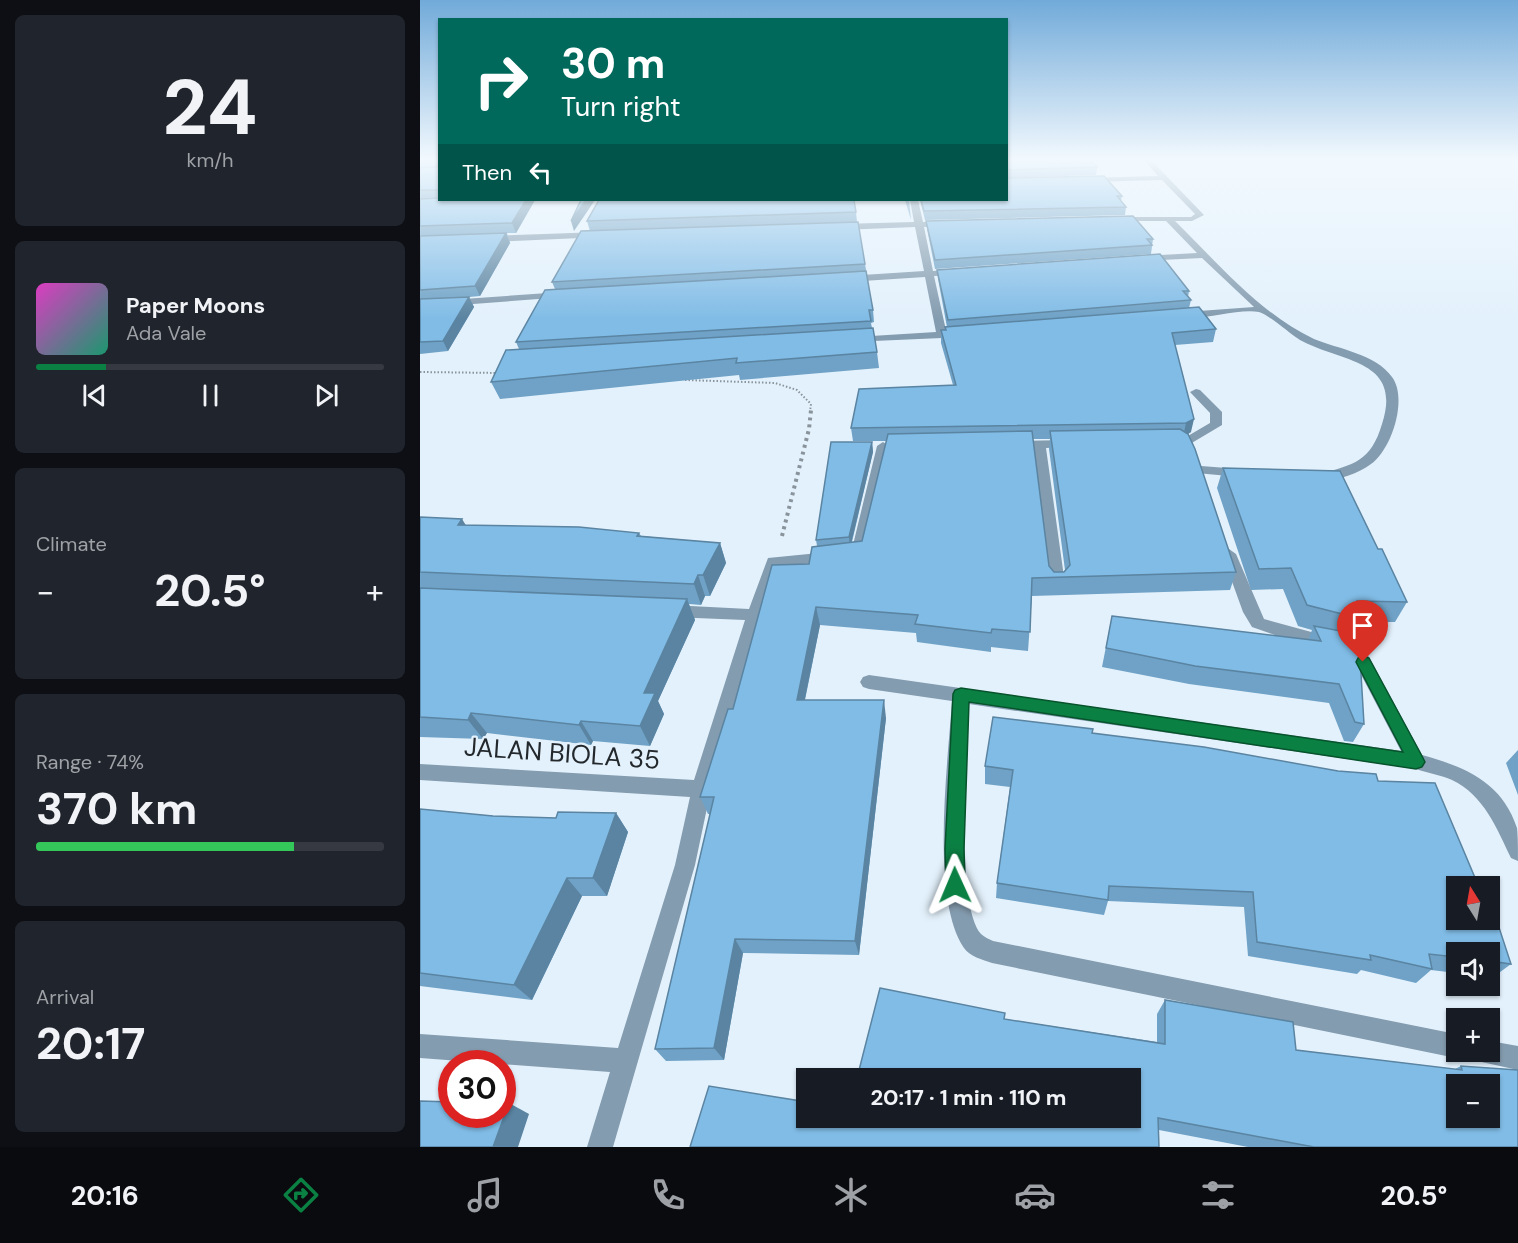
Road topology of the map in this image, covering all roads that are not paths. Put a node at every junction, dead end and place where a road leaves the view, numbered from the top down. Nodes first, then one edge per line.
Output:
1 (916, 212) edge
2 (1197, 212) edge
3 (1106, 219) edge
4 (1169, 220) junction
5 (953, 223) edge
6 (919, 224) junction
7 (826, 227) edge
8 (583, 231) junction
9 (616, 234) edge
10 (477, 239) edge
11 (575, 245) edge
12 (1206, 255) junction
13 (1134, 260) edge
14 (967, 272) edge
15 (931, 274) junction
16 (838, 280) edge
17 (552, 286) edge
18 (570, 295) edge
19 (544, 301) junction
20 (420, 305) edge
21 (1260, 309) junction
22 (1178, 315) edge
23 (954, 334) edge
24 (942, 335) junction
25 (849, 340) edge
26 (1196, 392) dead end
27 (1167, 442) edge
28 (1086, 444) edge
29 (1185, 444) junction
30 (1039, 445) junction
31 (884, 446) edge
32 (1003, 446) edge
33 (1256, 475) edge
34 (1308, 478) edge
35 (1222, 534) edge
36 (1057, 584) edge
37 (659, 610) edge
38 (755, 615) junction
39 (869, 682) dead end
40 (961, 694) junction
41 (1416, 762) junction
42 (420, 772) edge
43 (701, 789) junction
44 (1518, 851) edge
45 (1446, 1044) edge
46 (420, 1046) edge
47 (1500, 1055) edge
48 (1518, 1058) edge
49 (626, 1060) junction
50 (600, 1147) edge

1 - 6 street
2 - 4 street
3 - 4 street
4 - 12 street
5 - 6 street
6 - 7 street
6 - 15 street
8 - 9 street
8 - 10 street
8 - 11 street
12 - 13 street
12 - 21 street
14 - 15 street
15 - 16 street
15 - 24 street
17 - 19 street
18 - 19 street
19 - 20 street
21 - 22 street
21 - 34 street
23 - 24 street
24 - 25 street
26 - 29 street
27 - 29 street
28 - 30 street
29 - 33 street
30 - 32 street
30 - 36 street
31 - 38 street
35 - 41 street
37 - 38 street
38 - 43 street
39 - 40 street
40 - 41 street
40 - 45 street
41 - 44 street
42 - 43 street, JALAN BIOLA 35
43 - 49 street
46 - 49 street
47 - 48 street
49 - 50 street

